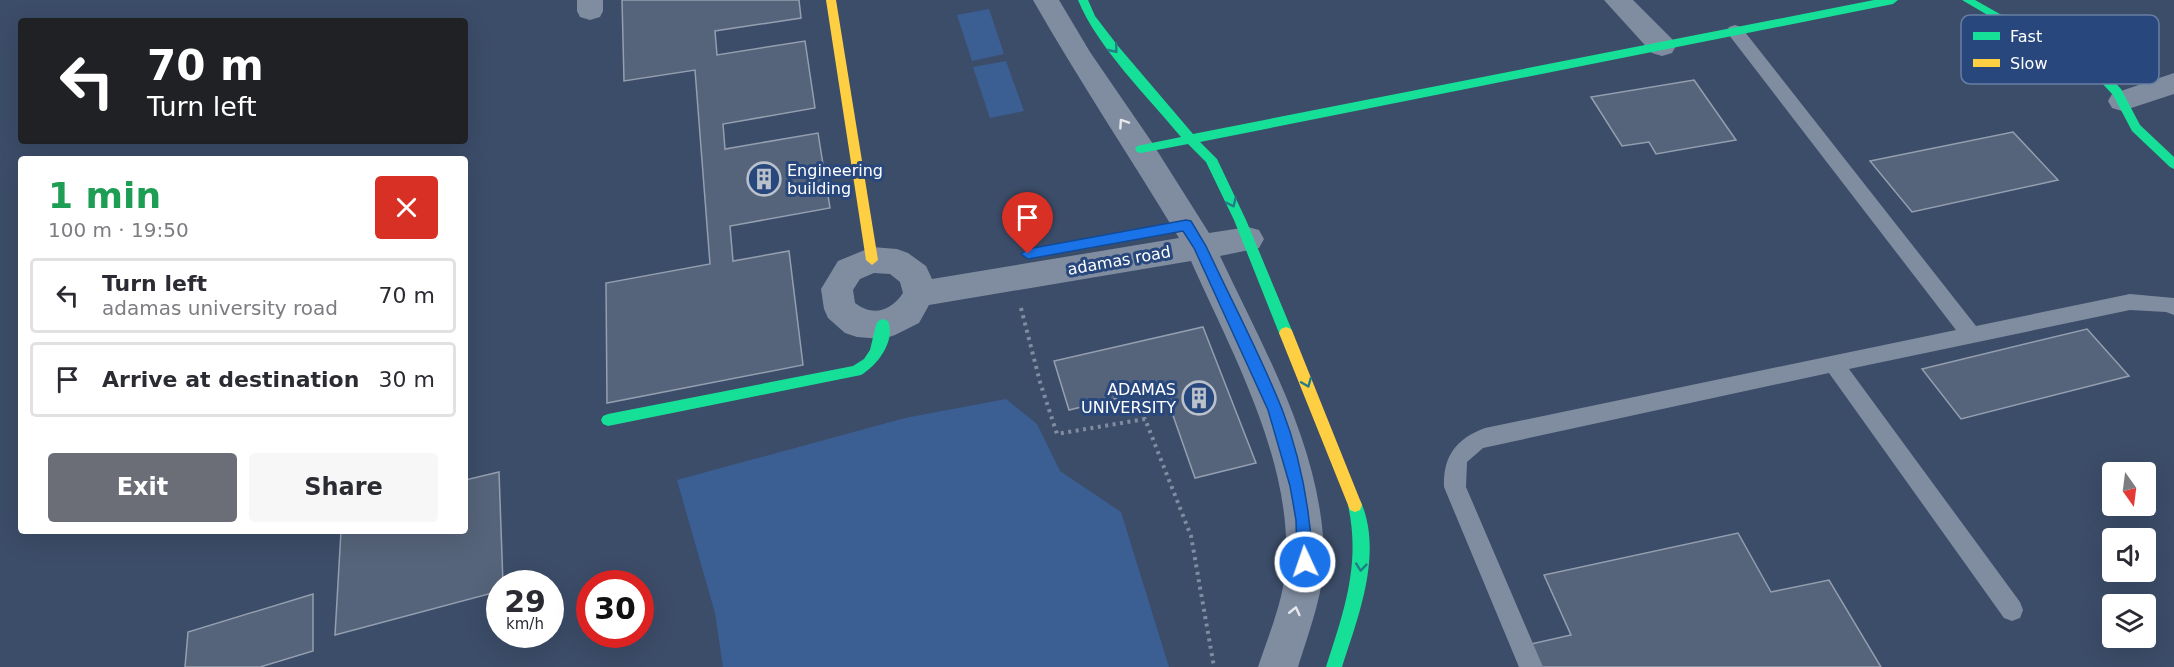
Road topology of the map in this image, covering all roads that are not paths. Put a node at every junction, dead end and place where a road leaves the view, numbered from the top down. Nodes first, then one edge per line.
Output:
1 (831, 0) edge
2 (1046, 0) edge
3 (1083, 0) edge
4 (1617, 0) edge
5 (1893, 0) edge
6 (1967, 0) edge
7 (1993, 15) edge
8 (1735, 31) junction
9 (1662, 46) junction
10 (2174, 83) edge
11 (2110, 84) edge
12 (2122, 101) junction
13 (1190, 139) junction
14 (1141, 149) junction
15 (2174, 164) edge
16 (1193, 235) junction
17 (1248, 239) junction
18 (872, 260) junction
19 (917, 284) junction
20 (2174, 307) edge
21 (883, 325) junction
22 (1971, 335) junction
23 (1834, 364) junction
24 (608, 420) dead end
25 (2012, 610) dead end
26 (1278, 667) edge
27 (1334, 667) edge
28 (1531, 667) edge

1 - 18 street
14 -> 2 street
3 -> 13 street
4 - 9 street
5 - 8 street
6 - 7 street
8 - 9 street
8 - 22 lane
9 - 13 street
10 - 12 street
11 - 12 street
12 - 15 street
13 - 14 street
13 -> 17 street
14 - 16 street
16 - 17 street, adamas road
16 - 19 street, adamas road
26 -> 16 street
17 -> 27 street
18 - 19 street
18 - 21 street
19 - 21 street
20 - 22 lane
21 - 24 street
22 - 23 lane
23 - 25 lane
23 - 28 lane

